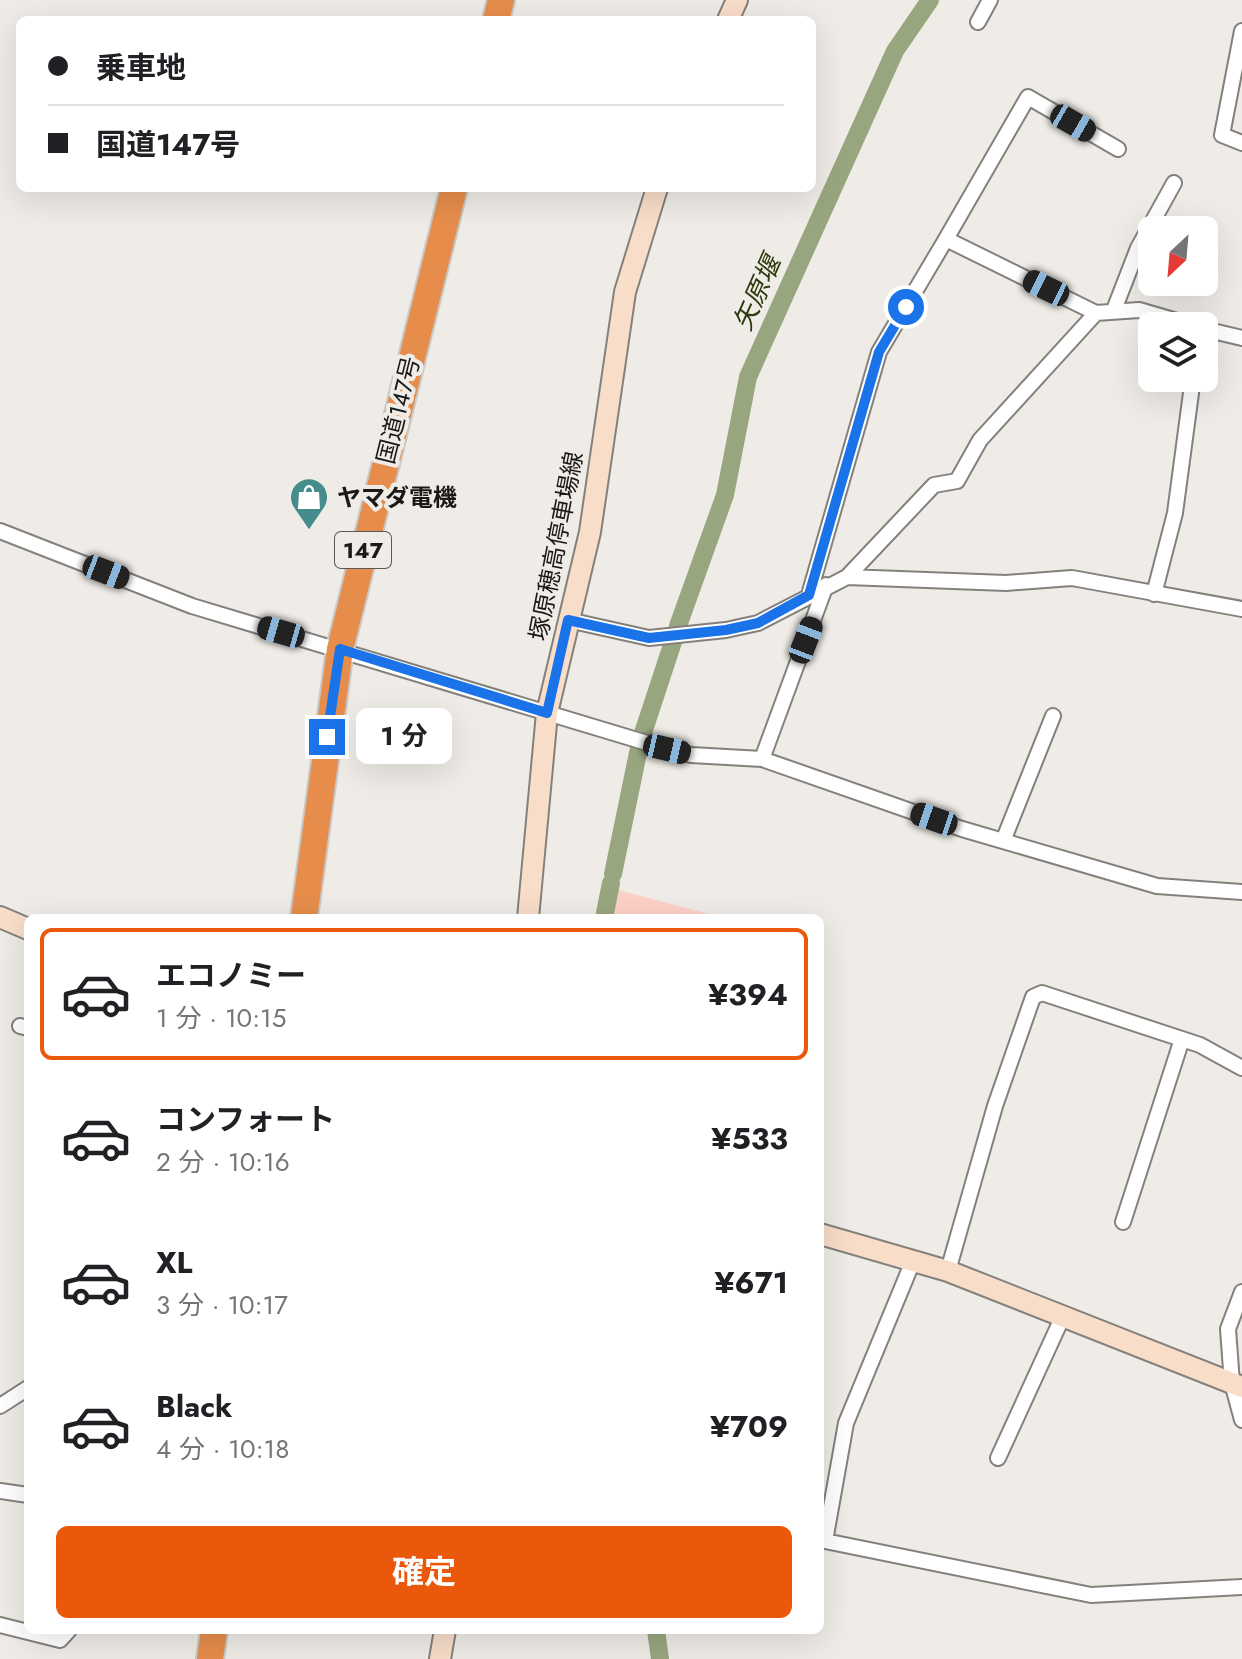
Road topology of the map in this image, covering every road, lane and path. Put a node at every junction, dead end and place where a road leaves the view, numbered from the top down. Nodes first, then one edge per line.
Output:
1 (990, 0) edge
2 (978, 22) dead end
3 (1242, 31) edge
4 (1242, 143) edge
5 (1118, 149) dead end
6 (1174, 183) dead end
7 (453, 192) edge
8 (656, 192) edge
9 (946, 239) junction
10 (1114, 310) junction
11 (1146, 312) edge
12 (1096, 313) junction
13 (1218, 331) edge
14 (1240, 333) edge
15 (1191, 392) edge
16 (0, 531) edge
17 (847, 577) junction
18 (826, 585) junction
19 (1154, 594) junction
20 (809, 595) junction
21 (1242, 609) edge
22 (568, 620) junction
23 (340, 649) junction
24 (547, 713) junction
25 (1053, 716) dead end
26 (762, 759) junction
27 (1003, 841) junction
28 (1242, 892) edge
29 (305, 914) edge
30 (528, 914) edge
31 (0, 917) edge
32 (24, 927) edge
33 (1182, 1039) junction
34 (1242, 1068) edge
35 (1123, 1222) dead end
36 (824, 1235) edge
37 (913, 1261) junction
38 (948, 1271) junction
39 (1242, 1292) edge
40 (1063, 1316) junction
41 (1237, 1385) edge
42 (24, 1391) edge
43 (0, 1406) edge
44 (1242, 1420) edge
45 (998, 1458) dead end
46 (0, 1491) edge
47 (24, 1494) edge
48 (1242, 1587) edge
49 (0, 1625) edge
50 (24, 1631) edge
51 (36, 1634) edge
52 (65, 1634) edge
53 (213, 1634) edge
54 (444, 1634) edge
55 (210, 1659) edge
56 (440, 1659) edge

1 - 2 street
3 - 4 street
5 - 9 street
6 - 10 street
7 - 23 highway, 国道147号 / 147
8 - 22 main road, 塚原穂高停車場線
9 - 12 street
9 - 20 street
10 - 11 street
10 - 12 street
12 - 17 street
13 - 14 street
15 - 19 street
16 - 23 street
17 - 18 street
17 - 19 street
18 - 20 street
18 - 26 street
19 - 21 street
20 - 22 street
22 - 24 main road, 塚原穂高停車場線
23 - 24 street
23 - 29 highway, 国道147号 / 147
24 - 26 street
24 - 30 main road, 塚原穂高停車場線
25 - 27 street
26 - 27 street
27 - 28 street
31 - 32 main road
33 - 34 street
33 - 35 street
33 - 38 street
36 - 37 main road
37 - 38 main road
37 - 48 street
38 - 40 main road
39 - 41 street
40 - 41 main road
40 - 45 street
41 - 44 street
42 - 43 street
46 - 47 street
49 - 50 street
51 - 52 street
53 - 55 highway
54 - 56 main road

